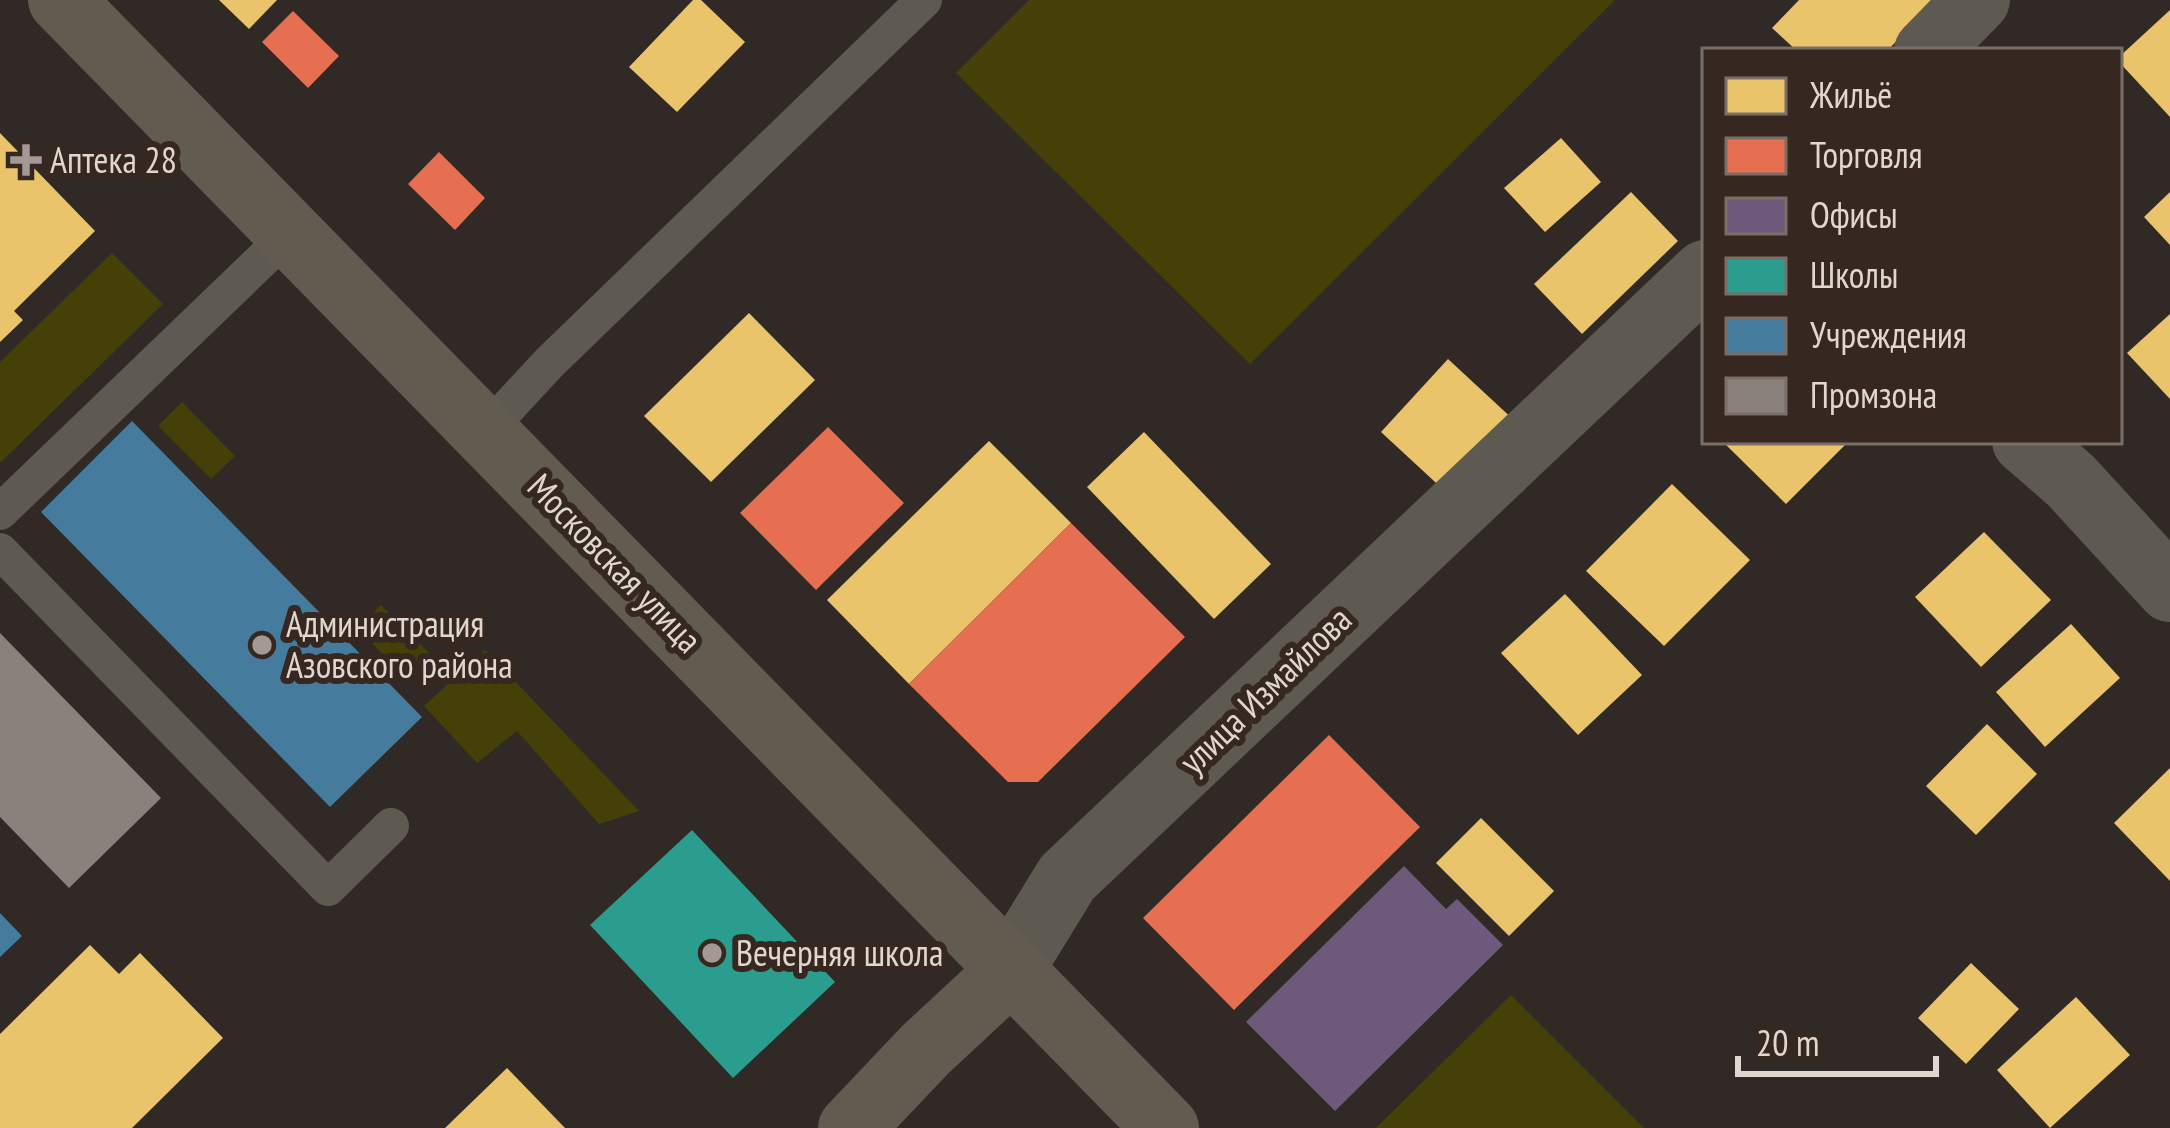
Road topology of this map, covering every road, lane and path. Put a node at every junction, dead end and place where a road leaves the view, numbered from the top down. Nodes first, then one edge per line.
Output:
1 (61, 0) edge
2 (924, 0) edge
3 (1977, 0) edge
4 (1930, 48) edge
5 (290, 232) junction
6 (1702, 276) edge
7 (486, 431) junction
8 (2029, 444) edge
9 (0, 512) edge
10 (0, 551) edge
11 (2170, 590) edge
12 (391, 826) dead end
13 (1010, 971) junction
14 (850, 1128) edge
15 (1166, 1128) edge

1 - 5 main road, Московская улица
2 - 7 lane
3 - 4 street
5 - 7 main road, Московская улица
5 - 9 lane
6 - 13 street, улица Измайлова
7 - 13 main road, Московская улица
8 - 11 street
10 - 12 lane
13 - 14 main road, улица Измайлова
13 - 15 main road, Московская улица

